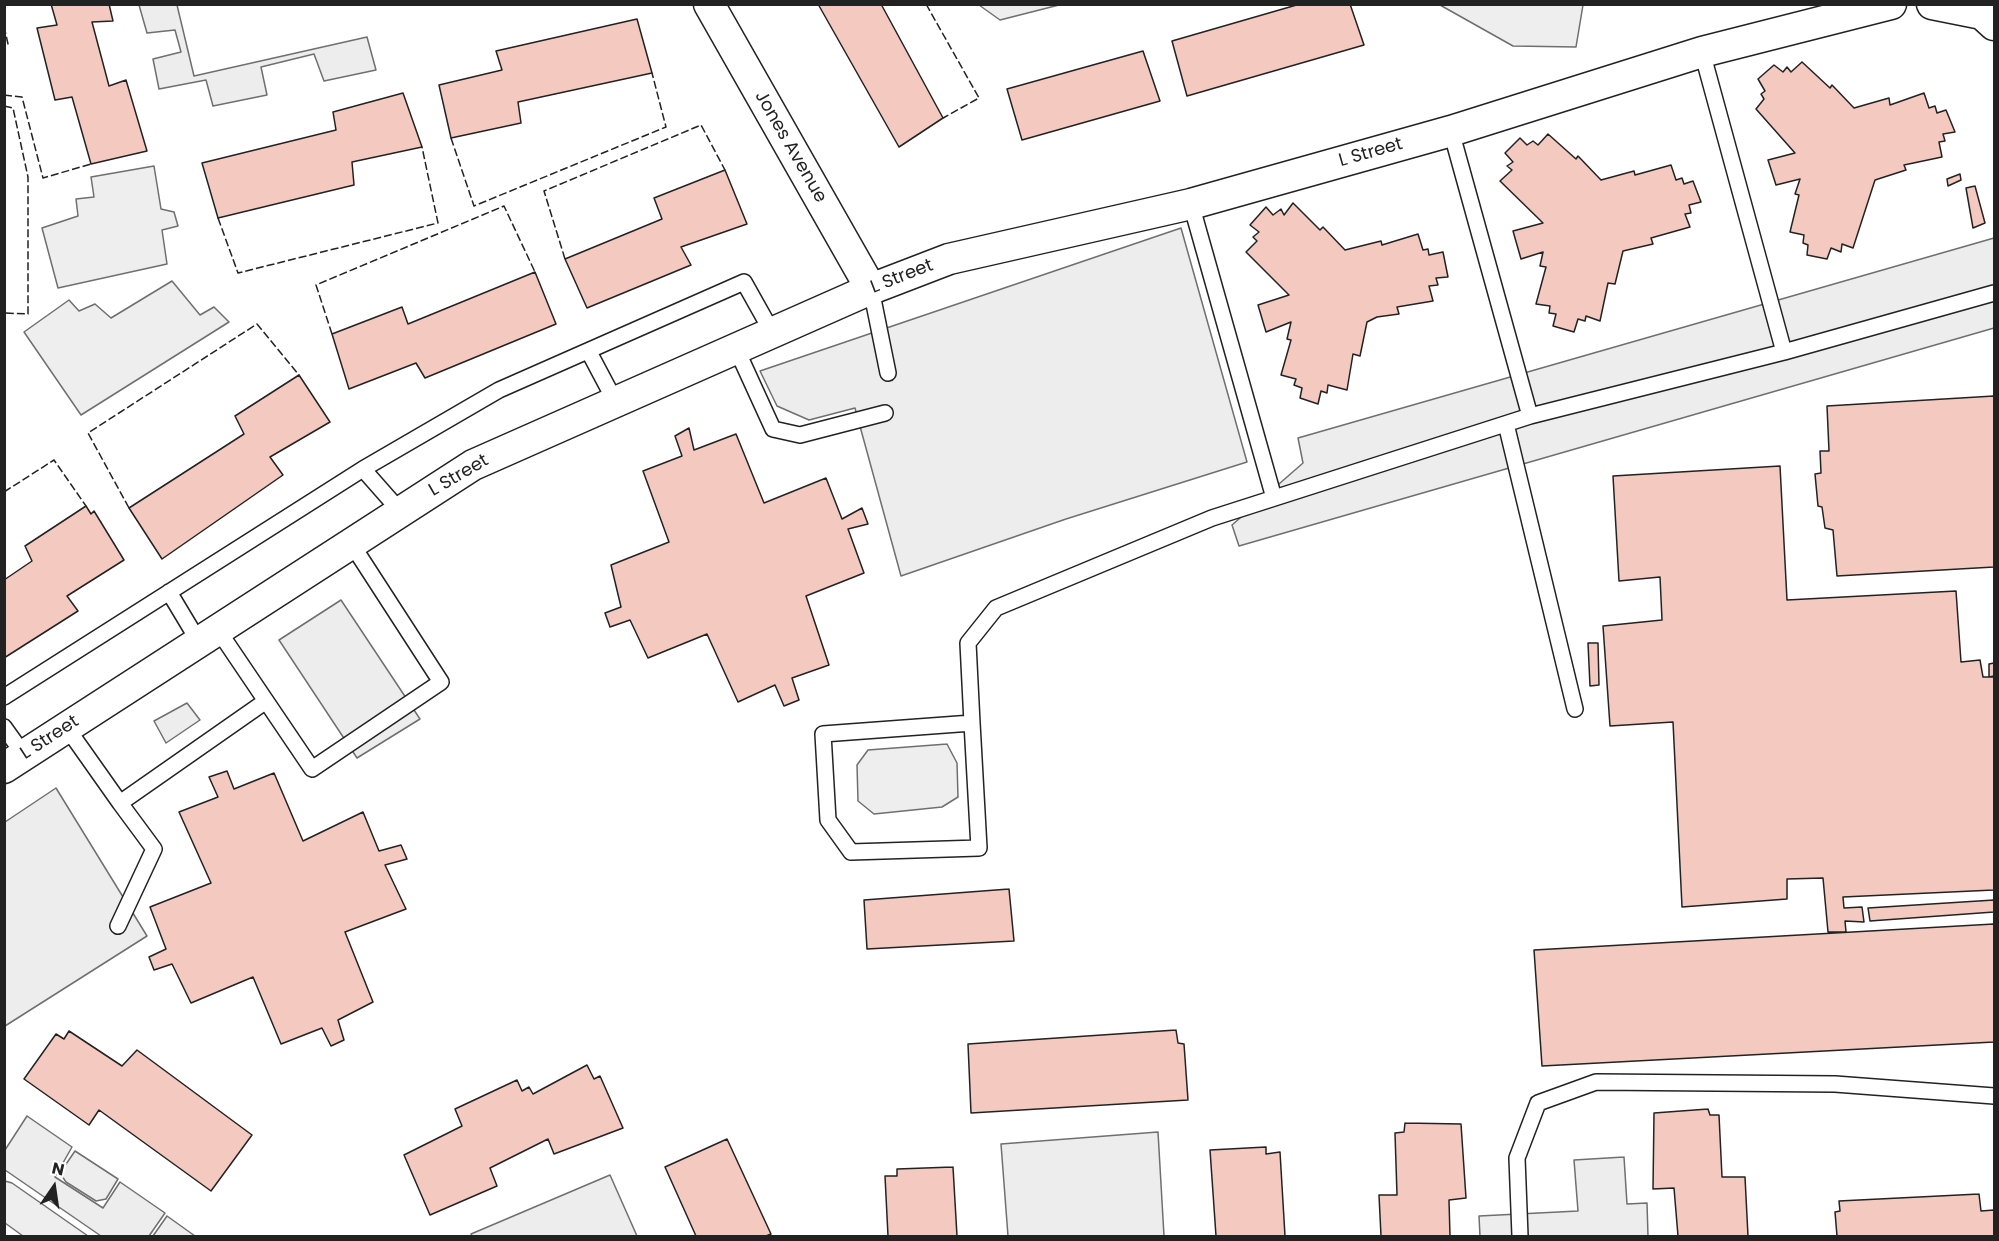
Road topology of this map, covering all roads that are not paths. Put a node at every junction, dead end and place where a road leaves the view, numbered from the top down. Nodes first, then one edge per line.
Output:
1 (709, 4) edge
2 (1891, 4) edge
3 (1932, 4) edge
4 (1995, 25) edge
5 (1702, 52) junction
6 (1451, 130) junction
7 (1191, 204) junction
8 (871, 289) junction
9 (1995, 293) edge
10 (772, 332) junction
11 (736, 348) junction
12 (589, 352) junction
13 (1784, 352) junction
14 (888, 373) dead end
15 (615, 401) junction
16 (885, 413) dead end
17 (1530, 416) junction
18 (1506, 424) junction
19 (363, 469) junction
20 (1274, 498) junction
21 (400, 511) junction
22 (351, 543) junction
23 (169, 592) junction
24 (208, 636) junction
25 (4, 697) edge
26 (266, 701) junction
27 (1575, 709) dead end
28 (972, 723) junction
29 (4, 727) edge
30 (67, 728) junction
31 (14, 762) edge
32 (120, 803) junction
33 (118, 926) dead end
34 (1995, 1096) edge
35 (1520, 1236) edge

1 - 8 street, Jones Avenue
2 - 5 street, L Street
3 - 4 street
5 - 6 street, L Street
5 - 13 lane
6 - 7 street, L Street
6 - 17 lane
7 - 8 street, L Street
7 - 20 lane
8 - 10 street, L Street
8 - 14 lane
9 - 13 lane
10 - 11 street, L Street
10 - 12 lane
11 - 15 street, L Street
11 - 16 lane
12 - 15 lane
12 - 19 lane
13 - 17 lane
15 - 21 street, L Street
17 - 18 lane
18 - 20 lane
18 - 27 lane
19 - 21 lane
19 - 23 lane
20 - 28 lane
21 - 22 street, L Street
22 - 24 street, L Street
22 - 26 lane
23 - 24 lane
23 - 25 lane
24 - 26 lane
24 - 30 street, L Street
26 - 32 lane
28 - 28 lane
29 - 31 lane
30 - 31 street, L Street
30 - 32 lane
32 - 33 lane
34 - 35 lane

